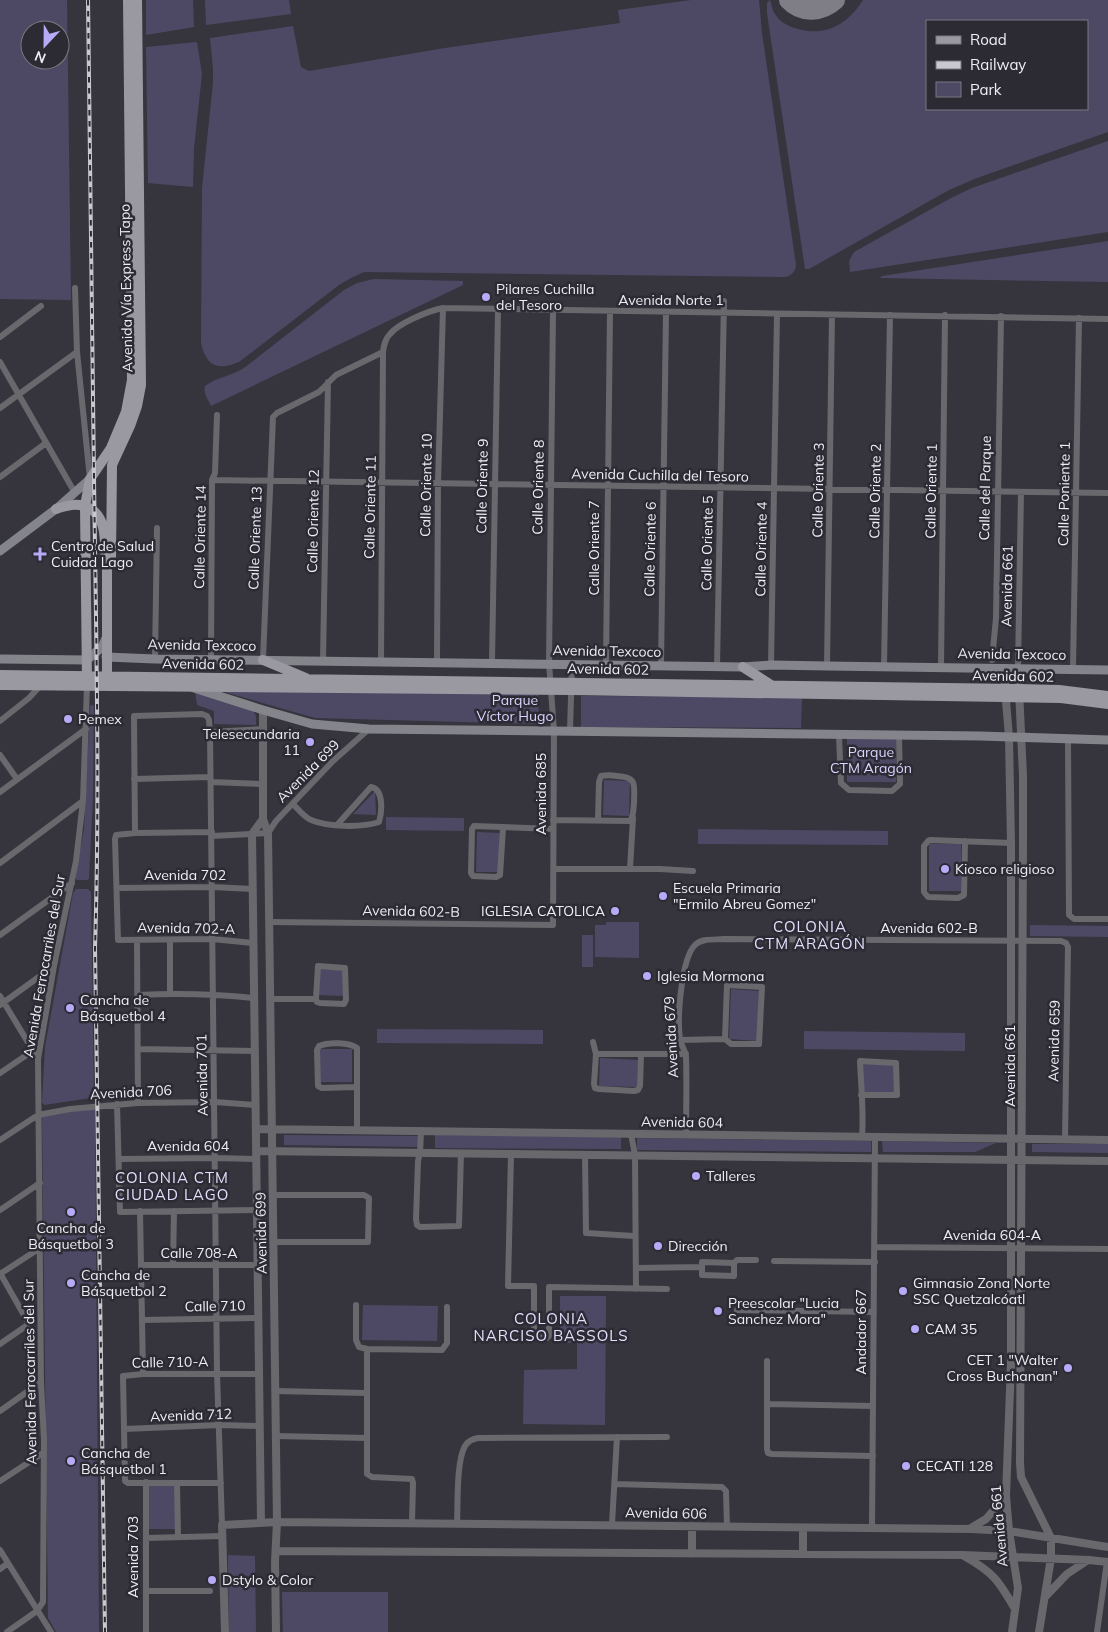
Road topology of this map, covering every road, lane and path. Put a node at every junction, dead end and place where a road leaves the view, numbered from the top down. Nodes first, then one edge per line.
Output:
1 (128, 0) edge
2 (137, 0) edge
3 (75, 288) dead end
4 (724, 301) dead end
5 (41, 306) dead end
6 (443, 308) junction
7 (498, 310) junction
8 (553, 311) junction
9 (610, 312) junction
10 (666, 312) junction
11 (724, 313) junction
12 (777, 314) junction
13 (832, 315) junction
14 (890, 315) junction
15 (945, 315) junction
16 (1001, 316) junction
17 (1079, 318) junction
18 (1108, 319) edge
19 (0, 338) edge
20 (77, 352) junction
21 (383, 352) junction
22 (0, 362) edge
23 (328, 382) junction
24 (19, 395) junction
25 (0, 408) edge
26 (216, 415) dead end
27 (46, 443) junction
28 (92, 476) junction
29 (0, 477) edge
30 (212, 480) junction
31 (270, 481) junction
32 (326, 482) junction
33 (382, 483) junction
34 (438, 484) junction
35 (494, 484) junction
36 (550, 486) junction
37 (607, 486) junction
38 (664, 487) junction
39 (720, 488) junction
40 (774, 489) junction
41 (830, 489) junction
42 (887, 490) junction
43 (944, 490) junction
44 (998, 491) junction
45 (1021, 492) junction
46 (1076, 492) junction
47 (75, 493) junction
48 (1108, 493) edge
49 (85, 506) junction
50 (56, 509) junction
51 (157, 528) dead end
52 (0, 551) edge
53 (107, 569) junction
54 (106, 638) junction
55 (106, 657) junction
56 (0, 659) edge
57 (155, 659) junction
58 (86, 660) junction
59 (211, 660) junction
60 (263, 660) junction
61 (992, 660) dead end
62 (323, 661) junction
63 (381, 661) junction
64 (437, 662) junction
65 (492, 662) junction
66 (549, 663) junction
67 (572, 664) junction
68 (606, 664) junction
69 (771, 665) junction
70 (661, 666) junction
71 (718, 666) junction
72 (827, 666) junction
73 (743, 667) junction
74 (884, 667) junction
75 (941, 667) junction
76 (1005, 668) junction
77 (1018, 668) junction
78 (1074, 669) junction
79 (1108, 670) edge
80 (0, 675) edge
81 (87, 680) junction
82 (107, 680) junction
83 (312, 680) junction
84 (0, 685) edge
85 (41, 685) junction
86 (187, 685) junction
87 (551, 686) junction
88 (572, 686) junction
89 (772, 686) junction
90 (1005, 693) junction
91 (1018, 693) junction
92 (1108, 696) edge
93 (1108, 704) edge
94 (262, 710) junction
95 (0, 721) edge
96 (264, 728) junction
97 (86, 729) junction
98 (369, 729) junction
99 (554, 730) junction
100 (570, 731) junction
101 (210, 732) junction
102 (839, 736) junction
103 (899, 736) junction
104 (1009, 737) junction
105 (1021, 738) junction
106 (1068, 739) junction
107 (1108, 740) edge
108 (0, 755) edge
109 (134, 778) junction
110 (17, 779) junction
111 (211, 780) junction
112 (263, 784) junction
113 (0, 792) edge
114 (83, 801) junction
115 (293, 804) junction
116 (633, 816) junction
117 (263, 818) junction
118 (553, 820) junction
119 (598, 820) junction
120 (337, 825) junction
121 (503, 828) junction
122 (553, 828) junction
123 (135, 832) junction
124 (268, 833) junction
125 (212, 834) junction
126 (252, 834) junction
127 (965, 841) junction
128 (1011, 842) junction
129 (0, 863) edge
130 (630, 869) junction
131 (554, 870) junction
132 (693, 870) dead end
133 (72, 883) junction
134 (212, 887) junction
135 (117, 888) junction
136 (253, 889) junction
137 (1108, 920) edge
138 (269, 922) junction
139 (553, 925) joint
140 (0, 935) edge
141 (212, 939) junction
142 (137, 940) junction
143 (170, 940) junction
144 (1010, 942) junction
145 (1023, 942) junction
146 (253, 943) junction
147 (698, 943) joint
148 (1066, 943) joint
149 (54, 966) junction
150 (170, 994) junction
151 (213, 994) junction
152 (138, 995) junction
153 (0, 996) edge
154 (254, 998) junction
155 (270, 999) junction
156 (316, 999) junction
157 (2, 1004) edge
158 (725, 1039) junction
159 (680, 1040) junction
160 (593, 1042) dead end
161 (138, 1049) junction
162 (214, 1049) junction
163 (34, 1050) junction
164 (255, 1051) junction
165 (596, 1054) junction
166 (686, 1054) junction
167 (642, 1055) junction
168 (38, 1059) junction
169 (0, 1073) edge
170 (356, 1087) junction
171 (861, 1095) junction
172 (214, 1102) junction
173 (138, 1103) junction
174 (117, 1104) junction
175 (255, 1104) junction
176 (38, 1115) junction
177 (256, 1129) junction
178 (272, 1130) junction
179 (357, 1131) junction
180 (421, 1132) junction
181 (631, 1134) junction
182 (686, 1135) junction
183 (862, 1137) junction
184 (875, 1137) junction
185 (1010, 1139) junction
186 (1022, 1139) junction
187 (0, 1140) edge
188 (1065, 1140) junction
189 (1108, 1140) edge
190 (272, 1151) junction
191 (420, 1153) junction
192 (461, 1153) junction
193 (511, 1154) junction
194 (256, 1155) junction
195 (585, 1155) junction
196 (634, 1155) junction
197 (119, 1158) junction
198 (215, 1158) junction
199 (875, 1158) junction
200 (1010, 1160) junction
201 (1022, 1160) junction
202 (1108, 1161) edge
203 (40, 1183) junction
204 (273, 1195) junction
205 (0, 1210) edge
206 (216, 1210) junction
207 (257, 1210) junction
208 (140, 1211) junction
209 (174, 1211) junction
210 (634, 1236) junction
211 (273, 1242) junction
212 (875, 1247) junction
213 (40, 1248) junction
214 (1011, 1248) junction
215 (1022, 1248) junction
216 (1108, 1250) edge
217 (756, 1260) dead end
218 (774, 1260) dead end
219 (875, 1262) junction
220 (734, 1263) junction
221 (141, 1265) junction
222 (173, 1265) junction
223 (216, 1265) junction
224 (257, 1265) junction
225 (702, 1267) junction
226 (636, 1268) junction
227 (0, 1273) edge
228 (1011, 1280) junction
229 (1020, 1280) junction
230 (636, 1289) junction
231 (666, 1289) dead end
232 (356, 1305) dead end
233 (447, 1307) dead end
234 (737, 1310) dead end
235 (874, 1312) junction
236 (217, 1318) junction
237 (258, 1318) junction
238 (142, 1320) junction
239 (29, 1324) junction
240 (41, 1324) junction
241 (0, 1344) edge
242 (367, 1349) junction
243 (767, 1361) dead end
244 (217, 1373) junction
245 (142, 1374) junction
246 (259, 1374) junction
247 (41, 1382) junction
248 (275, 1391) junction
249 (366, 1393) junction
250 (768, 1404) junction
251 (873, 1406) junction
252 (0, 1411) edge
253 (220, 1425) junction
254 (259, 1426) junction
255 (124, 1429) junction
256 (276, 1436) junction
257 (618, 1437) junction
258 (666, 1437) dead end
259 (367, 1438) junction
260 (44, 1453) junction
261 (873, 1456) junction
262 (0, 1481) edge
263 (146, 1482) junction
264 (221, 1482) junction
265 (177, 1483) junction
266 (615, 1484) junction
267 (1006, 1496) junction
268 (277, 1522) junction
269 (260, 1523) junction
270 (412, 1523) junction
271 (457, 1524) junction
272 (612, 1524) junction
273 (222, 1525) junction
274 (692, 1526) junction
275 (726, 1526) junction
276 (872, 1526) junction
277 (803, 1528) junction
278 (971, 1528) junction
279 (1009, 1531) junction
280 (178, 1536) junction
281 (223, 1536) junction
282 (146, 1538) junction
283 (1051, 1538) junction
284 (1108, 1547) edge
285 (0, 1550) edge
286 (276, 1551) junction
287 (692, 1554) junction
288 (803, 1554) junction
289 (962, 1555) junction
290 (1014, 1558) junction
291 (1051, 1558) junction
292 (1089, 1560) junction
293 (1108, 1562) edge
294 (8, 1563) junction
295 (0, 1569) edge
296 (210, 1591) dead end
297 (146, 1592) junction
298 (1044, 1598) junction
299 (1016, 1609) junction
300 (37, 1611) junction
301 (7, 1632) edge
302 (51, 1632) edge
303 (146, 1632) edge
304 (225, 1632) edge
305 (276, 1632) edge
306 (1012, 1632) edge
307 (1039, 1632) edge
308 (1097, 1632) edge

1 - 28 main road, Avenida Vía Express Tapo
2 - 53 main road, Avenida Vía Express Tapo
3 - 20 street
4 - 11 street, Calle Oriente 5
5 - 19 street
6 - 7 street, Avenida Norte 1
6 - 21 street, Avenida Norte 1
6 - 34 street, Calle Oriente 10
7 - 8 street, Avenida Norte 1
7 - 35 street, Calle Oriente 9
8 - 9 street, Avenida Norte 1
8 - 36 street, Calle Oriente 8
9 - 10 street, Avenida Norte 1
9 - 37 street, Calle Oriente 7
10 - 11 street, Avenida Norte 1
10 - 38 street, Calle Oriente 6
11 - 12 street, Avenida Norte 1
11 - 39 street, Calle Oriente 5
12 - 13 street, Avenida Norte 1
12 - 40 street, Calle Oriente 4
13 - 14 street, Avenida Norte 1
13 - 41 street, Calle Oriente 3
14 - 15 street, Avenida Norte 1
14 - 42 street, Calle Oriente 2
15 - 16 street, Avenida Norte 1
15 - 43 street, Calle Oriente 1
16 - 17 street, Avenida Norte 1
16 - 44 street, Calle del Parque
17 - 18 street, Avenida Norte 1
17 - 46 street, Calle Poniente 1
20 - 24 street
20 - 28 street
21 - 23 street
21 - 33 street, Calle Oriente 11
22 - 24 street
23 - 31 street, Calle Oriente 13
23 - 32 street, Calle Oriente 12
24 - 25 street
24 - 27 street
26 - 30 street, Calle Oriente 14
27 - 29 street
27 - 47 street
28 - 47 main road
28 - 49 main road
30 - 31 street, Avenida Cuchilla del Tesoro
30 - 59 street, Calle Oriente 14
31 - 32 street, Avenida Cuchilla del Tesoro
31 - 60 street, Calle Oriente 13
32 - 33 street, Avenida Cuchilla del Tesoro
32 - 62 street, Calle Oriente 12
33 - 34 street, Avenida Cuchilla del Tesoro
33 - 63 street, Calle Oriente 11
34 - 35 street, Avenida Cuchilla del Tesoro
34 - 64 street, Calle Oriente 10
35 - 36 street, Avenida Cuchilla del Tesoro
35 - 65 street, Calle Oriente 9
36 - 37 street, Avenida Cuchilla del Tesoro
36 - 66 street, Calle Oriente 8
37 - 38 street, Avenida Cuchilla del Tesoro
37 - 68 street, Calle Oriente 7
38 - 39 street, Avenida Cuchilla del Tesoro
38 - 70 street, Calle Oriente 6
39 - 40 street, Avenida Cuchilla del Tesoro
39 - 71 street, Calle Oriente 5
40 - 41 street, Avenida Cuchilla del Tesoro
40 - 69 street, Calle Oriente 4
41 - 42 street, Avenida Cuchilla del Tesoro
41 - 72 street, Calle Oriente 3
42 - 43 street, Avenida Cuchilla del Tesoro
42 - 74 street, Calle Oriente 2
43 - 44 street, Avenida Cuchilla del Tesoro
43 - 75 street, Calle Oriente 1
44 - 45 street, Avenida Cuchilla del Tesoro
44 - 61 street, Calle del Parque
45 - 46 street, Avenida Cuchilla del Tesoro
45 - 77 street, Avenida 661
46 - 48 street, Avenida Cuchilla del Tesoro
46 - 78 street, Calle Poniente 1
47 - 50 main road
49 - 50 main road
49 - 53 main road
49 - 58 main road
50 - 52 main road
51 - 57 street
53 - 54 main road
54 - 55 main road
54 - 58 main road
55 - 57 main road, Avenida Texcoco
55 - 82 main road
56 - 58 main road
57 - 59 main road, Avenida Texcoco
58 - 81 main road
59 - 60 main road, Avenida Texcoco
60 - 62 main road, Avenida Texcoco
60 - 83 main road
62 - 63 main road, Avenida Texcoco
63 - 64 main road, Avenida Texcoco
64 - 65 main road, Avenida Texcoco
65 - 66 main road, Avenida Texcoco
66 - 67 main road, Avenida Texcoco
66 - 87 street, Avenida 685
67 - 68 main road, Avenida Texcoco
67 - 88 street
68 - 70 main road, Avenida Texcoco
69 - 72 main road, Avenida Texcoco
69 - 73 main road, Avenida Texcoco
70 - 71 main road, Avenida Texcoco
71 - 73 main road, Avenida Texcoco
72 - 74 main road, Avenida Texcoco
73 - 89 main road
74 - 75 main road, Avenida Texcoco
75 - 76 main road, Avenida Texcoco
76 - 77 main road, Avenida Texcoco
76 - 90 street, Avenida 661
77 - 78 main road, Avenida Texcoco
77 - 91 street, Avenida 661
78 - 79 main road, Avenida Texcoco
80 - 81 main road
81 - 82 main road
81 - 85 main road
81 - 97 street, Avenida Ferrocarriles del Sur
82 - 83 main road, Avenida 602
82 - 86 main road, Avenida 602
83 - 87 main road, Avenida 602
84 - 85 main road
85 - 95 street
86 - 87 main road, Avenida 602
86 - 94 main road, Avenida 602
87 - 88 main road, Avenida 602
87 - 99 street, Avenida 685
88 - 89 main road, Avenida 602
88 - 90 main road, Avenida 602
88 - 100 street
89 - 90 main road, Avenida 602
90 - 91 main road, Avenida 602
90 - 104 street, Avenida 661
91 - 92 main road, Avenida 602
91 - 93 main road, Avenida 602
91 - 105 street, Avenida 661
94 - 96 street, Avenida 699
94 - 98 main road, Avenida 602
96 - 101 street
96 - 112 street, Avenida 699
97 - 110 street
97 - 114 street, Avenida Ferrocarriles del Sur
98 - 99 main road, Avenida 602
98 - 115 street, Avenida 699
99 - 100 main road, Avenida 602
99 - 118 street, Avenida 685
100 - 102 main road, Avenida 602
101 - 109 street, Avenida 701
101 - 111 street, Avenida 701
102 - 103 main road, Avenida 602
102 - 103 street
103 - 104 main road, Avenida 602
104 - 105 main road, Avenida 602
104 - 128 street, Avenida 661
105 - 106 main road, Avenida 602
105 - 145 street, Avenida 661
106 - 107 main road, Avenida 602
106 - 137 street
108 - 110 street
109 - 111 street
109 - 123 street
110 - 113 street
111 - 112 street
111 - 125 street, Avenida 701
112 - 117 street, Avenida 699
114 - 129 street
114 - 133 street, Avenida Ferrocarriles del Sur
115 - 120 street
115 - 124 street, Avenida 699
116 - 119 street
116 - 119 street
116 - 130 street
117 - 124 street, Avenida 699
117 - 126 street
118 - 119 street
118 - 122 street, Avenida 685
120 - 120 street
121 - 121 street
121 - 122 street
122 - 131 street, Avenida 685
123 - 125 street
123 - 135 street
124 - 126 street
124 - 138 street, Avenida 699
125 - 126 street
125 - 134 street, Avenida 701
126 - 136 street, Avenida 699
127 - 127 street
127 - 128 street
128 - 144 street, Avenida 661
130 - 131 street
130 - 132 street
131 - 139 street, Avenida 685
133 - 140 street
133 - 149 street, Avenida Ferrocarriles del Sur
134 - 135 street, Avenida 702
134 - 136 street, Avenida 702
134 - 141 street, Avenida 701
135 - 142 street, Avenida 702-A
136 - 146 street, Avenida 699
138 - 139 street, Avenida 602-B
138 - 155 street, Avenida 699
141 - 143 street, Avenida 702-A
141 - 146 street, Avenida 702-A
141 - 151 street, Avenida 701
142 - 143 street, Avenida 702-A
142 - 152 street
143 - 150 street
144 - 145 street, Avenida 602-B
144 - 147 street, Avenida 602-B
144 - 185 street, Avenida 661
145 - 148 street, Avenida 602-B
145 - 186 street, Avenida 661
146 - 154 street, Avenida 699
147 - 159 street, Avenida 679
148 - 188 street, Avenida 659
149 - 157 street
149 - 168 street, Avenida Ferrocarriles del Sur
150 - 151 street
150 - 152 street
151 - 154 street
151 - 162 street, Avenida 701
152 - 161 street
153 - 157 street
154 - 164 street, Avenida 699
155 - 156 street
155 - 178 street, Avenida 699
156 - 156 street
157 - 163 street
158 - 158 street
158 - 159 street
159 - 166 street, Avenida 679
160 - 165 street
161 - 162 street
161 - 173 street
162 - 164 street
162 - 172 street, Avenida 701
163 - 168 street
163 - 169 street
164 - 175 street, Avenida 699
165 - 167 street
165 - 167 street
166 - 167 street
166 - 182 street, Avenida 679
168 - 176 street, Avenida Ferrocarriles del Sur
170 - 170 street
170 - 179 street
171 - 171 street
171 - 183 street
172 - 173 street, Avenida 706
172 - 175 street, Avenida 706
172 - 198 street, Avenida 701
173 - 174 street, Avenida 706
174 - 176 street, Avenida 706
174 - 197 street
175 - 177 street, Avenida 699
176 - 187 street
176 - 203 street, Avenida Ferrocarriles del Sur
177 - 178 street, Avenida 604
177 - 194 street, Avenida 699
178 - 179 street, Avenida 604
178 - 190 street, Avenida 699
179 - 180 street, Avenida 604
180 - 181 street, Avenida 604
180 - 191 street
181 - 182 street, Avenida 604
181 - 196 street
182 - 183 street, Avenida 604
183 - 184 street, Avenida 604
184 - 185 street, Avenida 604
184 - 199 street, Andador 667
185 - 186 street, Avenida 604
185 - 200 street, Avenida 661
186 - 188 street, Avenida 604
186 - 201 street, Avenida 661
188 - 189 street, Avenida 604
190 - 191 street, Avenida 604
190 - 194 street, Avenida 604
190 - 204 street, Avenida 699
191 - 192 street, Avenida 604
191 - 192 street
192 - 193 street, Avenida 604
193 - 195 street, Avenida 604
193 - 230 street
194 - 198 street, Avenida 604
194 - 207 street, Avenida 699
195 - 196 street, Avenida 604
195 - 210 street
196 - 199 street, Avenida 604
196 - 210 street
197 - 198 street, Avenida 604
197 - 208 street
198 - 206 street, Avenida 701
199 - 200 street, Avenida 604
199 - 212 street, Andador 667
200 - 201 street, Avenida 604
200 - 214 street, Avenida 661
201 - 202 street, Avenida 604
201 - 215 street, Avenida 661
203 - 205 street
203 - 213 street, Avenida Ferrocarriles del Sur
204 - 211 street, Avenida 699
204 - 211 street
206 - 207 street
206 - 209 street
206 - 223 street, Avenida 701
207 - 224 street, Avenida 699
208 - 209 street
208 - 221 street
209 - 222 street
210 - 226 street
211 - 248 street, Avenida 699
212 - 214 street, Avenida 604-A
212 - 219 street, Andador 667
213 - 227 street
213 - 240 street, Avenida Ferrocarriles del Sur
214 - 215 street, Avenida 604-A
214 - 228 street, Avenida 661
215 - 216 street, Avenida 604-A
215 - 229 street, Avenida 661
217 - 220 street
218 - 219 street
219 - 235 street, Andador 667
220 - 225 street
220 - 225 street
221 - 222 street, Calle 708-A
221 - 238 street
222 - 223 street, Calle 708-A
223 - 224 street, Calle 708-A
223 - 236 street, Avenida 701
224 - 237 street, Avenida 699
225 - 226 street
226 - 230 street
227 - 239 street
228 - 229 street
228 - 267 street, Avenida 661
229 - 283 street, Avenida 661
230 - 231 street
232 - 242 street
233 - 242 street
234 - 235 street
235 - 251 street, Andador 667
236 - 237 street, Calle 710
236 - 238 street, Calle 710
236 - 244 street, Avenida 701
237 - 246 street, Avenida 699
238 - 245 street
239 - 240 street
239 - 241 street
240 - 247 street, Avenida Ferrocarriles del Sur
242 - 249 street
243 - 250 street
244 - 245 street, Calle 710-A
244 - 246 street, Calle 710-A
244 - 253 street, Avenida 701
245 - 255 street, Calle 710-A
246 - 254 street, Avenida 699
247 - 252 street
247 - 260 street, Avenida Ferrocarriles del Sur
248 - 249 street
248 - 256 street, Avenida 699
249 - 259 street
250 - 251 street
250 - 261 street
251 - 261 street, Andador 667
253 - 254 street, Avenida 712
253 - 255 street, Avenida 712
253 - 264 street, Avenida 701
254 - 269 street, Avenida 699
255 - 263 street
256 - 259 street
256 - 268 street, Avenida 699
257 - 258 street
257 - 266 street
257 - 271 street
259 - 270 street
260 - 262 street
260 - 300 street, Avenida Ferrocarriles del Sur
261 - 276 street, Andador 667
263 - 265 street
263 - 282 street, Avenida 703
264 - 265 street
264 - 273 street, Avenida 701
265 - 280 street
266 - 272 street
266 - 275 street
267 - 278 street
267 - 279 street, Avenida 661
268 - 269 street, Avenida 606
268 - 270 street, Avenida 606
268 - 286 street, Avenida 699
269 - 273 street, Avenida 606
270 - 271 street, Avenida 606
271 - 272 street, Avenida 606
272 - 274 street, Avenida 606
273 - 281 street
274 - 275 street, Avenida 606
274 - 287 street
275 - 277 street, Avenida 606
276 - 277 street, Avenida 606
276 - 278 street, Avenida 606
277 - 288 street
278 - 279 street, Avenida 606
279 - 283 street, Avenida 606
279 - 290 street, Avenida 661
280 - 281 street
280 - 282 street
281 - 304 street
282 - 297 street, Avenida 703
283 - 284 street, Avenida 606
283 - 291 street, Avenida 661
285 - 294 street
286 - 287 street
286 - 305 street, Avenida 699
287 - 288 street
288 - 289 street
289 - 290 street
289 - 299 street
290 - 291 street
290 - 299 street, Avenida 661
291 - 292 street
291 - 298 street, Avenida 661
292 - 293 street
292 - 298 street
293 - 308 street
294 - 295 street
294 - 300 street
296 - 297 street
297 - 303 street, Avenida 703
298 - 307 street, Avenida 661
299 - 306 street, Avenida 661
300 - 301 street
300 - 302 street

